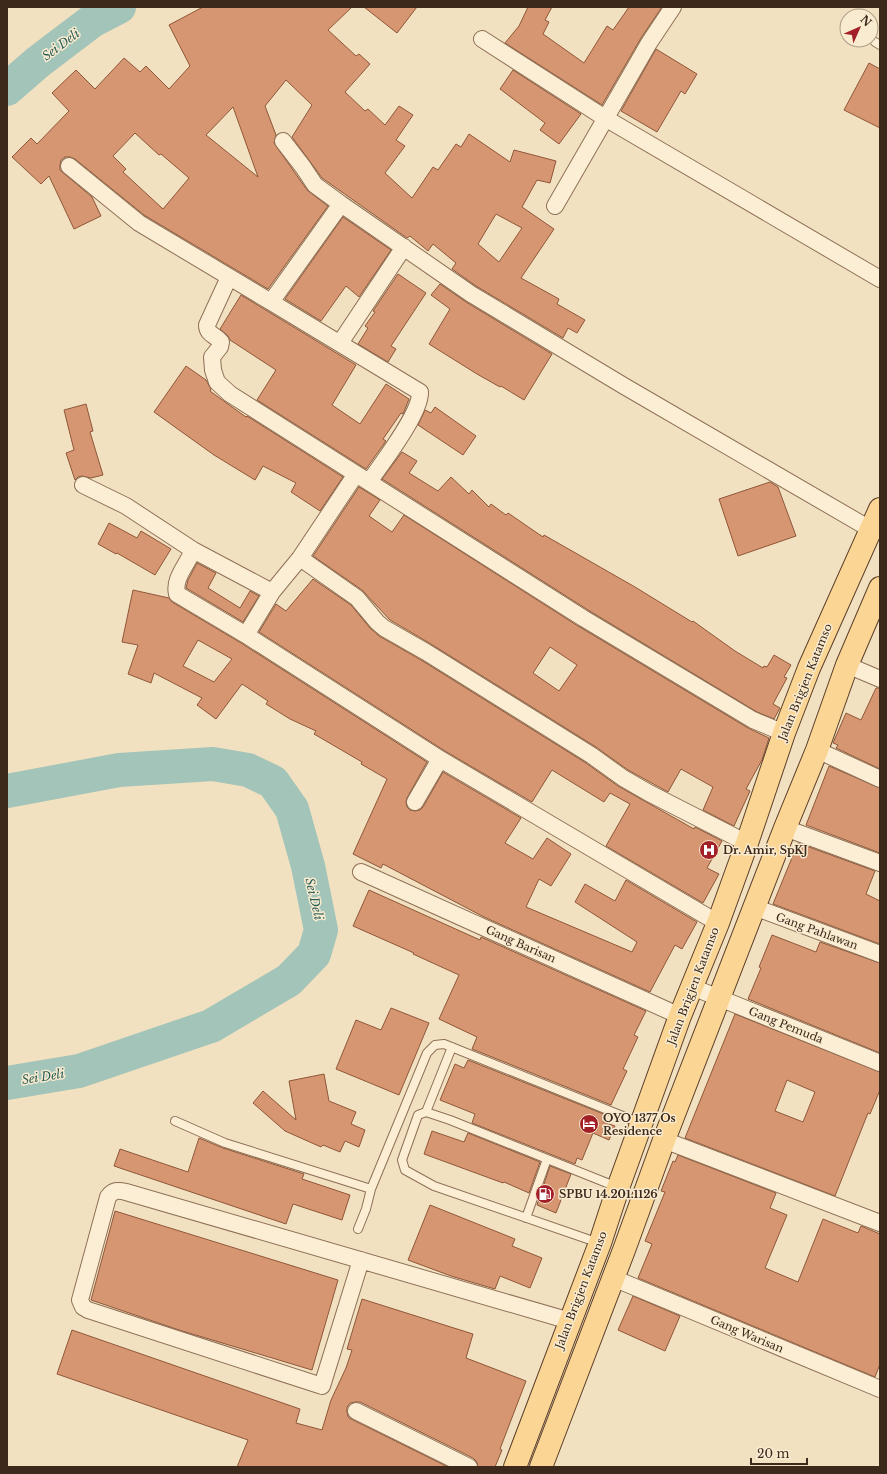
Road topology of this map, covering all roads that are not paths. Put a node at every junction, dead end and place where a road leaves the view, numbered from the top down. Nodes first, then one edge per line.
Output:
1 (672, 7) edge
2 (482, 39) dead end
3 (605, 118) junction
4 (283, 141) dead end
5 (69, 166) dead end
6 (341, 204) junction
7 (555, 206) dead end
8 (404, 247) junction
9 (229, 277) junction
10 (880, 279) edge
11 (271, 302) junction
12 (340, 343) junction
13 (363, 478) junction
14 (83, 485) dead end
15 (880, 509) edge
16 (870, 529) junction
17 (193, 550) junction
18 (300, 558) junction
19 (880, 588) edge
20 (272, 592) junction
21 (246, 635) junction
22 (847, 665) junction
23 (880, 679) edge
24 (784, 733) junction
25 (817, 750) junction
26 (440, 759) junction
27 (880, 779) edge
28 (415, 802) dead end
29 (785, 828) junction
30 (747, 843) junction
31 (880, 863) edge
32 (361, 872) dead end
33 (754, 908) junction
34 (718, 923) junction
35 (880, 954) edge
36 (692, 987) junction
37 (719, 999) junction
38 (680, 1016) junction
39 (452, 1047) junction
40 (880, 1063) edge
41 (426, 1112) junction
42 (175, 1121) dead end
43 (641, 1123) junction
44 (664, 1140) junction
45 (547, 1159) junction
46 (618, 1188) junction
47 (371, 1189) junction
48 (526, 1218) junction
49 (880, 1223) edge
50 (358, 1229) dead end
51 (600, 1243) junction
52 (624, 1250) junction
53 (361, 1260) junction
54 (613, 1278) junction
55 (570, 1321) junction
56 (880, 1389) edge
57 (356, 1412) dead end
58 (469, 1467) edge
59 (514, 1467) edge
60 (541, 1467) edge

1 - 3 street
2 - 3 street
3 - 7 street
3 - 10 street
4 - 6 street
5 - 9 street
6 - 8 street
6 - 11 street
8 - 12 street
8 - 16 street
9 - 11 street
9 - 13 street
11 - 12 street
12 - 13 street
13 - 18 street
13 - 24 street
14 - 17 street
15 - 16 main road, Jalan Brigjen Katamso
16 - 24 main road, Jalan Brigjen Katamso
17 - 20 street
17 - 21 street
18 - 20 street
18 - 30 street
19 - 22 main road
20 - 21 street
21 - 26 street
22 - 23 street
22 - 25 main road
24 - 30 main road, Jalan Brigjen Katamso
25 - 27 street
25 - 29 main road
26 - 28 street
26 - 34 street
29 - 31 street
29 - 33 main road
30 - 34 main road, Jalan Brigjen Katamso
32 - 38 street, Gang Barisan
33 - 35 street, Gang Pahlawan
33 - 37 main road
34 - 36 main road, Jalan Brigjen Katamso
36 - 37 street, Gang Pemuda
36 - 38 main road, Jalan Brigjen Katamso
37 - 40 street, Gang Pemuda
37 - 44 main road
38 - 43 main road, Jalan Brigjen Katamso
39 - 41 lane
39 - 43 lane
39 - 47 lane
41 - 45 lane
41 - 48 lane
42 - 47 lane
43 - 46 main road, Jalan Brigjen Katamso
44 - 49 street
44 - 52 main road
45 - 46 lane
45 - 48 lane
46 - 51 main road, Jalan Brigjen Katamso
47 - 50 lane
48 - 51 lane
51 - 52 main road
51 - 55 main road, Jalan Brigjen Katamso
52 - 54 main road
53 - 53 street
53 - 55 street
54 - 56 street, Gang Warisan
54 - 60 main road
55 - 59 main road, Jalan Brigjen Katamso
57 - 58 street

